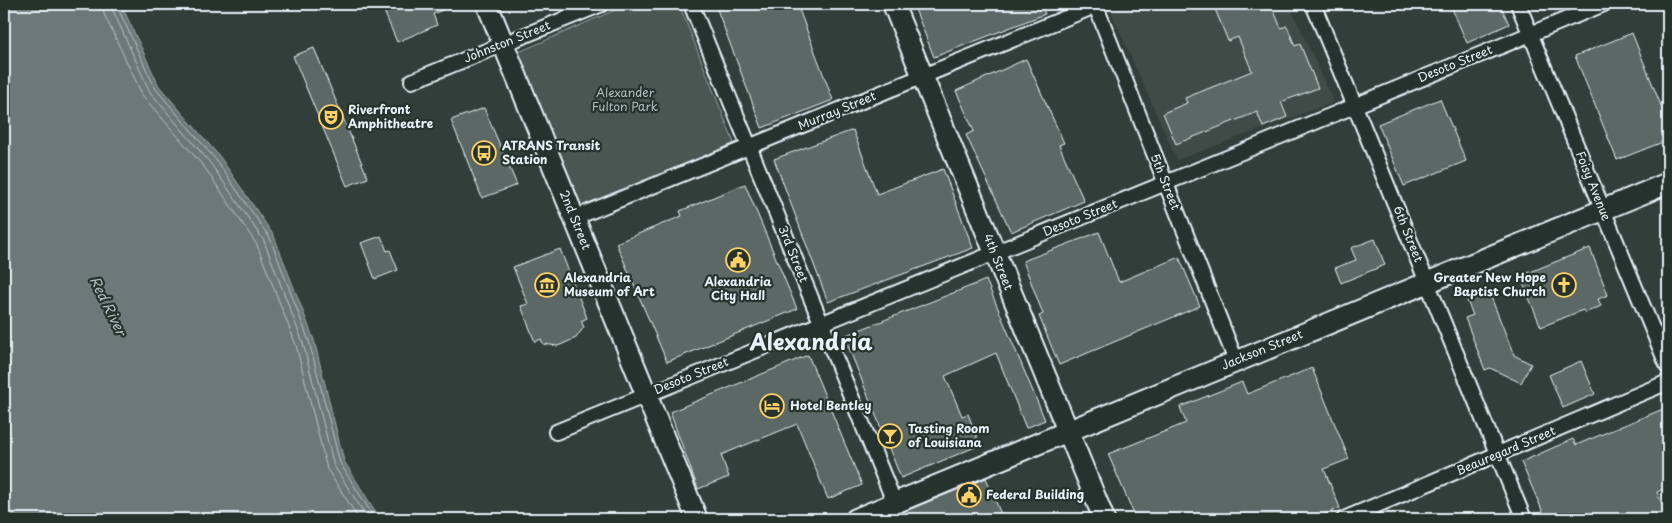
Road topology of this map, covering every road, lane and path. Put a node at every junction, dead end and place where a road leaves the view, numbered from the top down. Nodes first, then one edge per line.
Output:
1 (487, 4) edge
2 (602, 4) edge
3 (691, 4) edge
4 (893, 4) edge
5 (1097, 4) edge
6 (1313, 4) edge
7 (1518, 4) edge
8 (1604, 4) edge
9 (1530, 34) junction
10 (503, 44) junction
11 (923, 76) junction
12 (412, 81) dead end
13 (1355, 105) junction
14 (749, 146) junction
15 (1165, 183) junction
16 (1668, 183) edge
17 (1603, 210) junction
18 (574, 218) junction
19 (995, 252) junction
20 (1428, 282) junction
21 (822, 323) junction
22 (1236, 361) junction
23 (1668, 367) edge
24 (1668, 382) edge
25 (646, 394) junction
26 (1068, 430) junction
27 (556, 432) dead end
28 (1498, 454) junction
29 (895, 504) junction
30 (697, 519) edge
31 (856, 519) edge
32 (1104, 519) edge
33 (1344, 519) edge
34 (1524, 519) edge

1 - 10 main road, 2nd Street
2 - 10 street, Johnston Street
3 - 14 street, 3rd Street
4 - 11 main road, 4th Street
5 - 11 street, Murray Street
5 - 15 street, 5th Street
6 - 13 street, 6th Street
7 - 9 street, Foisy Avenue
8 - 9 street, Desoto Street
9 - 13 street, Desoto Street
9 - 17 street, Foisy Avenue
10 - 12 street, Johnston Street
10 - 18 main road, 2nd Street
11 - 14 street, Murray Street
11 - 19 main road, 4th Street
13 - 15 street, Desoto Street
13 - 20 street, 6th Street
14 - 18 street, Murray Street
14 - 21 street, 3rd Street
15 - 19 street, Desoto Street
15 - 22 street, 5th Street
16 - 17 main road, Jackson Street
17 - 20 main road, Jackson Street
17 - 23 street, Foisy Avenue
18 - 25 main road, 2nd Street
19 - 21 street, Desoto Street
19 - 26 main road, 4th Street
20 - 22 main road, Jackson Street
20 - 28 street, 6th Street
21 - 25 street, Desoto Street
21 - 29 street, 3rd Street
22 - 26 main road, Jackson Street
24 - 28 street, Beauregard Street
25 - 27 street, Desoto Street
25 - 30 main road, 2nd Street
26 - 29 main road, Jackson Street
26 - 32 main road, 4th Street
28 - 33 street, Beauregard Street
28 - 34 street, 6th Street
29 - 31 main road, Jackson Street

